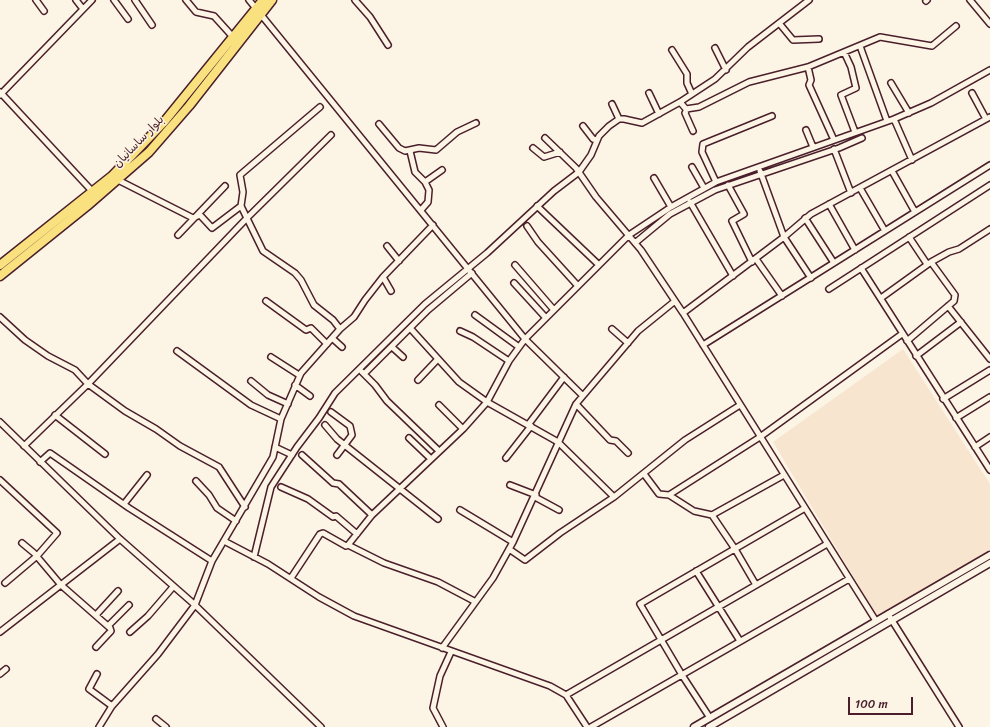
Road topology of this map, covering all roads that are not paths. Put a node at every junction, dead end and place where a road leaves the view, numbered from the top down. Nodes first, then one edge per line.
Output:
1 (36, 0) edge
2 (76, 0) edge
3 (92, 0) edge
4 (114, 0) edge
5 (135, 0) edge
6 (186, 0) edge
7 (249, 0) edge
8 (263, 0) edge
9 (272, 0) edge
10 (355, 0) edge
11 (809, 0) edge
12 (970, 0) edge
13 (83, 9) junction
14 (44, 11) dead end
15 (258, 12) junction
16 (128, 19) dead end
17 (779, 23) junction
18 (990, 24) edge
19 (152, 25) dead end
20 (956, 26) dead end
21 (233, 37) junction
22 (819, 38) dead end
23 (388, 45) dead end
24 (860, 46) junction
25 (715, 48) dead end
26 (672, 50) dead end
27 (844, 52) junction
28 (808, 67) junction
29 (726, 70) junction
30 (990, 70) edge
31 (892, 83) dead end
32 (649, 93) dead end
33 (972, 93) dead end
34 (0, 94) edge
35 (692, 94) junction
36 (680, 102) junction
37 (612, 104) dead end
38 (320, 107) dead end
39 (687, 109) junction
40 (909, 112) junction
41 (659, 114) junction
42 (772, 116) dead end
43 (988, 118) edge
44 (619, 119) junction
45 (894, 119) junction
46 (887, 121) junction
47 (476, 123) dead end
48 (379, 124) dead end
49 (583, 126) dead end
50 (806, 130) dead end
51 (693, 131) dead end
52 (855, 132) junction
53 (331, 135) dead end
54 (545, 138) dead end
55 (862, 138) dead end
56 (597, 140) junction
57 (834, 140) junction
58 (813, 147) junction
59 (533, 148) dead end
60 (834, 149) junction
61 (410, 151) junction
62 (560, 152) junction
63 (912, 160) junction
64 (990, 165) edge
65 (692, 166) dead end
66 (759, 167) junction
67 (442, 170) dead end
68 (892, 170) junction
69 (579, 172) junction
70 (761, 173) junction
71 (115, 178) junction
72 (654, 178) dead end
73 (424, 182) junction
74 (714, 183) junction
75 (728, 185) junction
76 (990, 185) edge
77 (225, 186) dead end
78 (704, 188) junction
79 (860, 188) junction
80 (715, 190) junction
81 (92, 191) junction
82 (851, 193) junction
83 (690, 202) junction
84 (829, 204) junction
85 (241, 206) junction
86 (537, 206) junction
87 (671, 207) junction
88 (421, 210) junction
89 (915, 212) junction
90 (193, 218) junction
91 (247, 218) junction
92 (805, 218) junction
93 (433, 225) junction
94 (527, 226) dead end
95 (990, 229) edge
96 (885, 231) junction
97 (178, 235) dead end
98 (629, 235) junction
99 (909, 236) junction
100 (784, 237) junction
101 (635, 243) junction
102 (387, 246) dead end
103 (855, 250) junction
104 (754, 260) junction
105 (399, 261) junction
106 (834, 263) junction
107 (929, 263) junction
108 (0, 265) edge
109 (515, 265) dead end
110 (599, 265) junction
111 (468, 268) junction
112 (861, 268) junction
113 (472, 273) junction
114 (0, 276) edge
115 (733, 276) junction
116 (384, 277) junction
117 (811, 278) junction
118 (514, 283) dead end
119 (578, 286) junction
120 (829, 289) dead end
121 (391, 291) dead end
122 (782, 296) junction
123 (881, 298) junction
124 (675, 300) junction
125 (266, 301) dead end
126 (948, 306) junction
127 (554, 310) junction
128 (683, 313) junction
129 (474, 315) dead end
130 (0, 317) edge
131 (546, 318) junction
132 (960, 322) junction
133 (340, 328) junction
134 (410, 328) junction
135 (612, 329) dead end
136 (460, 331) dead end
137 (902, 334) junction
138 (332, 338) junction
139 (525, 339) junction
140 (907, 341) junction
141 (628, 343) junction
142 (328, 344) junction
143 (703, 345) junction
144 (342, 347) dead end
145 (392, 347) junction
146 (519, 347) junction
147 (177, 351) dead end
148 (916, 356) junction
149 (271, 357) dead end
150 (403, 357) dead end
151 (990, 359) edge
152 (437, 360) junction
153 (509, 360) junction
154 (360, 370) junction
155 (990, 370) edge
156 (364, 374) junction
157 (300, 375) junction
158 (564, 377) junction
159 (418, 380) dead end
160 (251, 381) dead end
161 (88, 384) junction
162 (295, 385) junction
163 (582, 395) junction
164 (310, 396) dead end
165 (990, 397) edge
166 (943, 399) junction
167 (487, 402) junction
168 (288, 404) junction
169 (576, 404) junction
170 (439, 405) dead end
171 (740, 405) junction
172 (331, 412) dead end
173 (54, 415) junction
174 (956, 418) junction
175 (282, 419) junction
176 (0, 422) edge
177 (326, 425) dead end
178 (530, 426) junction
179 (4, 427) junction
180 (462, 429) junction
181 (0, 432) edge
182 (760, 437) junction
183 (990, 437) edge
184 (409, 438) dead end
185 (558, 442) junction
186 (346, 444) junction
187 (24, 446) junction
188 (275, 447) junction
189 (975, 447) junction
190 (439, 451) junction
191 (628, 453) dead end
192 (105, 454) dead end
193 (292, 455) junction
194 (302, 455) dead end
195 (337, 455) dead end
196 (506, 458) dead end
197 (431, 459) junction
198 (40, 462) junction
199 (990, 470) edge
200 (644, 474) junction
201 (147, 475) dead end
202 (784, 475) junction
203 (0, 480) edge
204 (196, 481) dead end
205 (510, 485) dead end
206 (282, 487) dead end
207 (400, 490) junction
208 (669, 495) junction
209 (535, 496) junction
210 (614, 497) junction
211 (124, 504) junction
212 (245, 507) junction
213 (805, 508) junction
214 (460, 510) dead end
215 (559, 510) dead end
216 (372, 515) junction
217 (712, 515) junction
218 (438, 519) dead end
219 (236, 521) junction
220 (357, 534) junction
221 (120, 539) junction
222 (224, 541) junction
223 (513, 542) junction
224 (22, 543) dead end
225 (348, 544) junction
226 (827, 544) junction
227 (508, 549) junction
228 (735, 549) junction
229 (990, 554) edge
230 (37, 556) junction
231 (254, 557) junction
232 (212, 561) junction
233 (990, 563) edge
234 (696, 571) junction
235 (291, 578) junction
236 (849, 579) junction
237 (5, 582) dead end
238 (61, 585) junction
239 (756, 585) junction
240 (172, 587) junction
241 (118, 591) dead end
242 (474, 601) junction
243 (129, 605) dead end
244 (195, 606) junction
245 (718, 606) junction
246 (96, 615) junction
247 (890, 617) junction
248 (876, 621) junction
249 (108, 626) junction
250 (0, 632) edge
251 (130, 632) dead end
252 (660, 640) junction
253 (740, 641) junction
254 (96, 647) dead end
255 (442, 648) junction
256 (452, 652) junction
257 (6, 669) dead end
258 (0, 674) edge
259 (97, 674) dead end
260 (682, 675) junction
261 (566, 695) junction
262 (112, 706) junction
263 (156, 718) dead end
264 (710, 718) junction
265 (99, 727) edge
266 (166, 727) edge
267 (321, 727) edge
268 (444, 727) edge
269 (587, 727) edge
270 (591, 727) edge
271 (694, 727) edge
272 (709, 727) edge
273 (959, 727) edge

1 - 14 street
2 - 13 street
3 - 13 street
4 - 16 street
5 - 19 street
6 - 21 street
7 - 15 street
8 - 15 highway, بلوار ساسانیان
9 - 15 highway, بلوار ساسانیان
10 - 23 street
11 - 17 street
12 - 18 street
13 - 34 street
15 - 21 highway, بلوار ساسانیان
15 - 71 highway, بلوار ساسانیان
15 - 88 street
17 - 22 street
17 - 29 street
20 - 24 street
21 - 71 highway, بلوار ساسانیان
24 - 27 street
24 - 46 street
25 - 29 street
26 - 35 street
27 - 28 street
27 - 52 street
28 - 39 street
28 - 57 street
29 - 35 street
30 - 40 street
31 - 40 street
32 - 41 street
33 - 43 street
34 - 81 street
35 - 36 street
36 - 39 street
36 - 41 street
37 - 44 street
38 - 85 street
39 - 51 street
40 - 45 street
41 - 44 street
42 - 74 street
43 - 63 street
44 - 56 street
45 - 46 street
45 - 63 street
46 - 52 street
47 - 61 street
48 - 61 street
49 - 56 street
50 - 58 street
52 - 57 street
53 - 91 street
54 - 62 street
55 - 60 street
56 - 69 street
57 - 58 street
58 - 66 street
59 - 62 street
60 - 70 street
60 - 82 street
61 - 73 street
62 - 69 street
63 - 68 street
64 - 89 street
65 - 78 street
66 - 70 street
66 - 74 street
67 - 73 street
68 - 79 street
68 - 89 street
69 - 86 street
69 - 98 street
70 - 75 street
70 - 100 street
71 - 81 highway, بلوار ساسانیان
71 - 90 street
71 - 114 highway, بلوار ساسانیان
72 - 87 street
73 - 88 street
74 - 78 street
74 - 80 street
75 - 80 street
75 - 104 street
76 - 99 street
77 - 90 street
78 - 87 street
79 - 82 street
79 - 96 street
80 - 83 street
81 - 108 highway, بلوار ساسانیان
82 - 84 street
83 - 101 street
83 - 115 street
84 - 92 street
84 - 103 street
85 - 90 street
85 - 91 street
86 - 110 street
86 - 111 street
87 - 98 street
88 - 93 street
89 - 96 street
90 - 97 street
91 - 133 street
91 - 161 street
92 - 100 street
92 - 106 street
93 - 105 street
93 - 111 street
94 - 119 street
95 - 107 street
96 - 103 street
98 - 101 street
98 - 110 street
99 - 107 street
99 - 112 street
100 - 104 street
100 - 117 street
101 - 124 street
102 - 105 street
103 - 106 street
104 - 115 street
104 - 122 street
105 - 116 street
106 - 117 street
107 - 123 street
107 - 126 street
109 - 127 street
110 - 119 street
111 - 113 street
111 - 154 street
112 - 120 street
112 - 123 street
113 - 134 street
113 - 139 street
115 - 128 street
116 - 121 street
116 - 133 street
117 - 122 street
118 - 131 street
119 - 127 street
122 - 143 street
123 - 137 street
124 - 128 street
124 - 141 street
125 - 142 street
126 - 132 street
126 - 140 street
127 - 131 street
128 - 143 street
129 - 146 street
130 - 161 street
131 - 139 street
132 - 148 street
132 - 151 street
133 - 138 street
134 - 145 street
134 - 152 street
135 - 141 street
136 - 153 street
137 - 140 street
137 - 182 street
138 - 142 street
138 - 144 street
139 - 146 street
139 - 158 street
140 - 148 street
141 - 163 street
142 - 157 street
143 - 171 street
145 - 150 street
145 - 156 street
146 - 153 street
147 - 175 street
148 - 166 street
149 - 157 street
152 - 159 street
152 - 167 street
153 - 167 street
154 - 156 street
154 - 193 street
155 - 166 street
156 - 190 street
157 - 162 street
158 - 163 street
158 - 178 street
160 - 168 street
161 - 173 street
161 - 212 street
162 - 164 street
162 - 168 street
163 - 169 street
165 - 174 street
166 - 174 street
167 - 178 street
167 - 180 street
168 - 175 street
169 - 185 street
169 - 191 street
170 - 180 street
171 - 182 street
171 - 200 street
172 - 186 street
173 - 187 street
173 - 192 street
174 - 189 street
175 - 188 street
176 - 179 street
177 - 186 street
178 - 185 street
178 - 196 street
179 - 181 street
179 - 187 street
180 - 190 street
182 - 202 street
182 - 208 street
183 - 189 street
184 - 197 street
185 - 209 street
185 - 210 street
186 - 195 street
186 - 207 street
187 - 198 street
188 - 193 street
188 - 212 street
189 - 199 street
190 - 197 street
193 - 231 street
194 - 216 street
197 - 207 street
198 - 211 street
198 - 221 street
200 - 208 street
200 - 210 street
201 - 211 street
202 - 213 street
202 - 217 street
203 - 230 street
204 - 219 street
205 - 209 street
206 - 220 street
207 - 216 street
207 - 218 street
208 - 217 street
209 - 215 street
209 - 223 street
210 - 227 street
211 - 232 street
212 - 219 street
213 - 226 street
213 - 228 street
214 - 223 street
216 - 220 street
217 - 228 street
219 - 222 street
220 - 225 street
221 - 238 street
221 - 240 street
222 - 231 street
222 - 232 street
223 - 227 street
224 - 230 street
225 - 235 street
225 - 242 street
226 - 236 street
226 - 239 street
227 - 242 street
228 - 234 street
228 - 239 street
229 - 247 street
230 - 237 street
230 - 238 street
231 - 235 street
232 - 244 street
233 - 247 street
234 - 245 street
234 - 252 street
235 - 255 street
236 - 248 street
236 - 253 street
238 - 246 street
238 - 250 street
239 - 245 street
240 - 244 street
240 - 251 street
241 - 246 street
242 - 255 street
243 - 249 street
244 - 262 street
244 - 267 street
245 - 252 street
245 - 253 street
246 - 249 street
247 - 248 street
247 - 272 street
247 - 273 street
248 - 264 street
249 - 254 street
252 - 260 street
252 - 261 street
253 - 260 street
255 - 256 street
256 - 261 street
256 - 268 street
257 - 258 street
259 - 262 street
260 - 264 street
260 - 270 street
261 - 269 street
262 - 265 street
263 - 266 street
264 - 271 street

